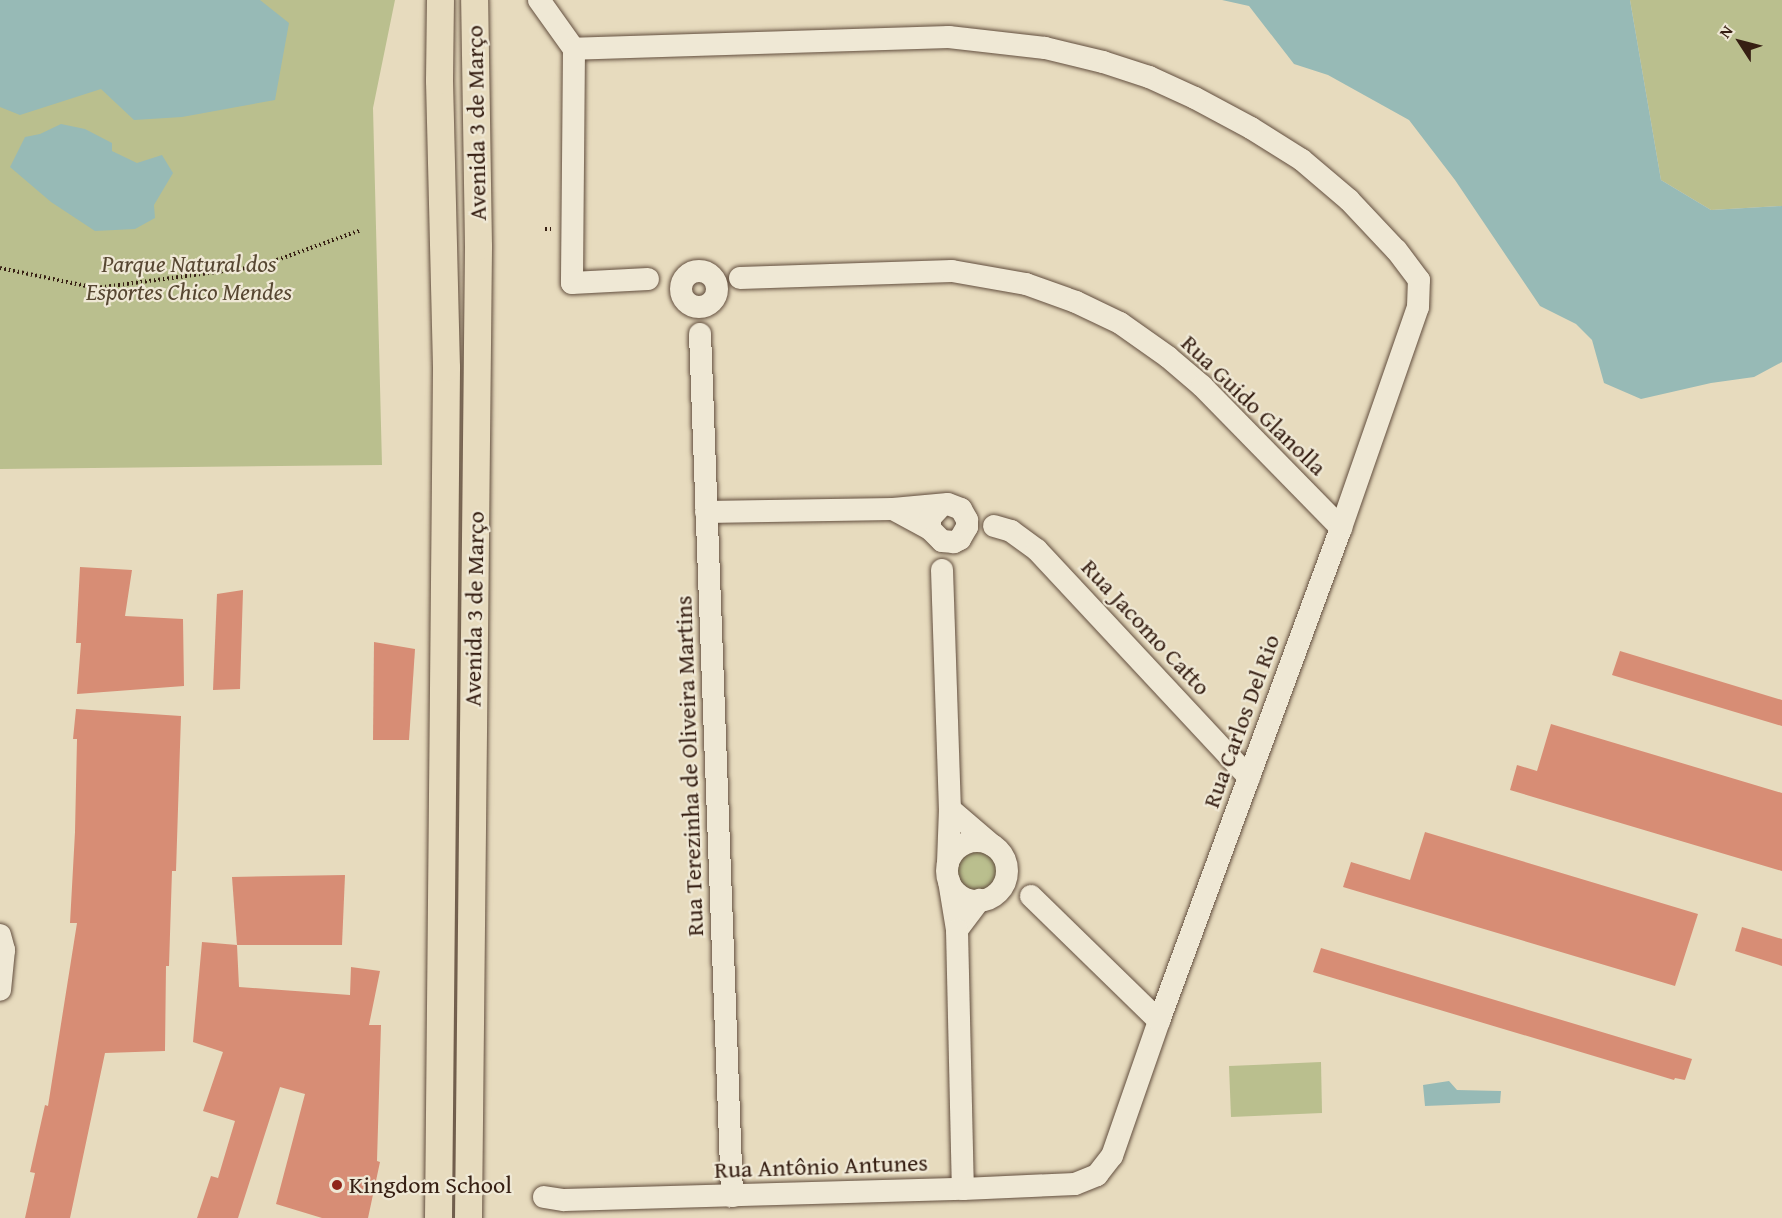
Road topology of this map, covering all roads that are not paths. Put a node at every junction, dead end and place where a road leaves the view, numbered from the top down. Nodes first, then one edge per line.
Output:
1 (440, 0) edge
2 (474, 0) edge
3 (539, 0) edge
4 (574, 49) junction
5 (699, 274) junction
6 (740, 278) junction
7 (648, 279) junction
8 (685, 300) junction
9 (713, 300) junction
10 (700, 334) junction
11 (951, 507) junction
12 (893, 509) junction
13 (706, 512) junction
14 (994, 526) junction
15 (1341, 528) junction
16 (944, 536) junction
17 (1249, 777) junction
18 (951, 809) junction
19 (999, 852) junction
20 (949, 871) junction
21 (1031, 896) junction
22 (988, 897) junction
23 (957, 930) junction
24 (0, 935) edge
25 (0, 990) edge
26 (1159, 1022) junction
27 (1097, 1176) joint
28 (963, 1189) junction
29 (732, 1196) junction
30 (544, 1197) dead end
31 (438, 1218) edge
32 (468, 1218) edge

1 - 31 main road, Avenida 3 de Março
2 - 32 main road, Avenida 3 de Março
3 - 4 street
4 - 7 street, Rua Guido Glanolla
4 - 15 street, Rua Carlos Del Rio
5 - 6 street, Rua Guido Glanolla
5 - 7 street, Rua Guido Glanolla
5 - 8 street
5 - 9 street
6 - 9 street
6 - 15 street, Rua Guido Glanolla
7 - 8 street
8 - 9 street
8 - 10 street, Rua Terezinha de Oliveira Martins
9 - 10 street, Rua Terezinha de Oliveira Martins
10 - 13 street, Rua Terezinha de Oliveira Martins
11 - 12 street
11 - 14 street, Rua Jacomo Catto
11 - 16 street
11 - 16 street
12 - 13 street
12 - 16 street
13 - 29 street, Rua Terezinha de Oliveira Martins
14 - 16 street
14 - 17 street, Rua Jacomo Catto
15 - 17 street, Rua Carlos Del Rio
16 - 18 street
17 - 26 street, Rua Carlos Del Rio
18 - 19 street
18 - 20 street
19 - 20 street
19 - 21 street
19 - 22 street
20 - 22 street
20 - 23 street
21 - 22 street
21 - 26 street
22 - 23 street
23 - 28 street
24 - 25 street
26 - 27 street, Rua Carlos Del Rio
27 - 28 street, Rua Antônio Antunes
28 - 29 street, Rua Antônio Antunes
29 - 30 street, Rua Antônio Antunes

